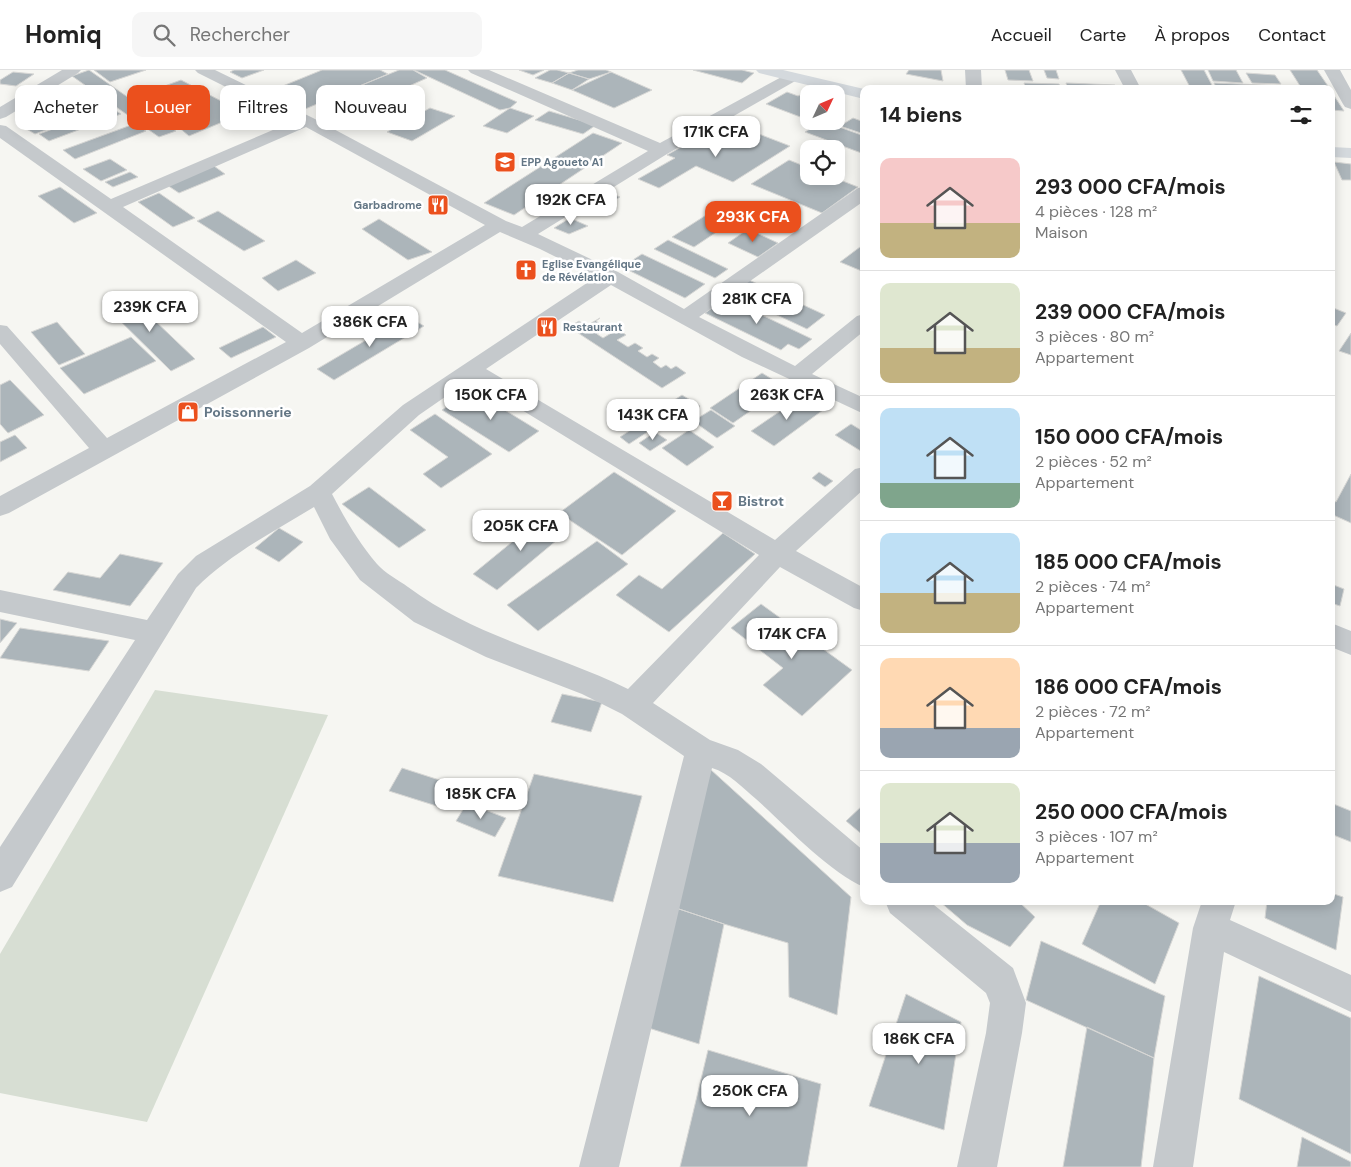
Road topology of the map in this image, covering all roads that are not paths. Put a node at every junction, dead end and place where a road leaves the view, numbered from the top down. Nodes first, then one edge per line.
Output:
1 (73, 70) edge
2 (203, 70) edge
3 (476, 70) edge
4 (764, 70) edge
5 (973, 70) edge
6 (1123, 70) edge
7 (1332, 70) edge
8 (792, 77) junction
9 (974, 85) edge
10 (1131, 85) edge
11 (860, 93) edge
12 (1351, 104) edge
13 (0, 114) edge
14 (307, 121) junction
15 (0, 130) edge
16 (661, 150) junction
17 (1335, 152) edge
18 (1351, 153) edge
19 (860, 195) edge
20 (110, 206) junction
21 (499, 225) junction
22 (525, 234) junction
23 (611, 276) junction
24 (684, 318) junction
25 (860, 323) edge
26 (0, 331) edge
27 (301, 343) junction
28 (471, 369) junction
29 (797, 376) junction
30 (860, 404) edge
31 (105, 451) junction
32 (860, 479) edge
33 (319, 492) junction
34 (0, 507) edge
35 (778, 553) junction
36 (860, 599) edge
37 (0, 601) edge
38 (155, 633) junction
39 (1335, 636) edge
40 (1351, 644) edge
41 (632, 705) junction
42 (701, 751) junction
43 (4, 863) edge
44 (860, 868) edge
45 (907, 905) edge
46 (1215, 915) edge
47 (1351, 994) edge
48 (599, 1167) edge
49 (977, 1167) edge
50 (1173, 1167) edge

1 - 13 street
2 - 14 street
3 - 16 street
4 - 8 street
5 - 9 street
6 - 10 street
7 - 12 street
8 - 11 street
8 - 16 street
14 - 20 street
14 - 21 street
15 - 20 street
16 - 22 street
17 - 18 street
19 - 24 street
20 - 27 street
21 - 22 street
21 - 27 street
22 - 23 street
23 - 24 street
23 - 28 street
24 - 29 street
25 - 29 street
26 - 31 street
27 - 31 street
28 - 33 street
28 - 35 street
29 - 30 street
31 - 34 street
32 - 35 street
33 - 38 street
33 - 41 street
35 - 36 street
35 - 41 street
37 - 38 street
38 - 43 street
39 - 40 street
41 - 42 street
42 - 44 street
42 - 48 street
45 - 49 street
46 - 47 street
46 - 50 street

